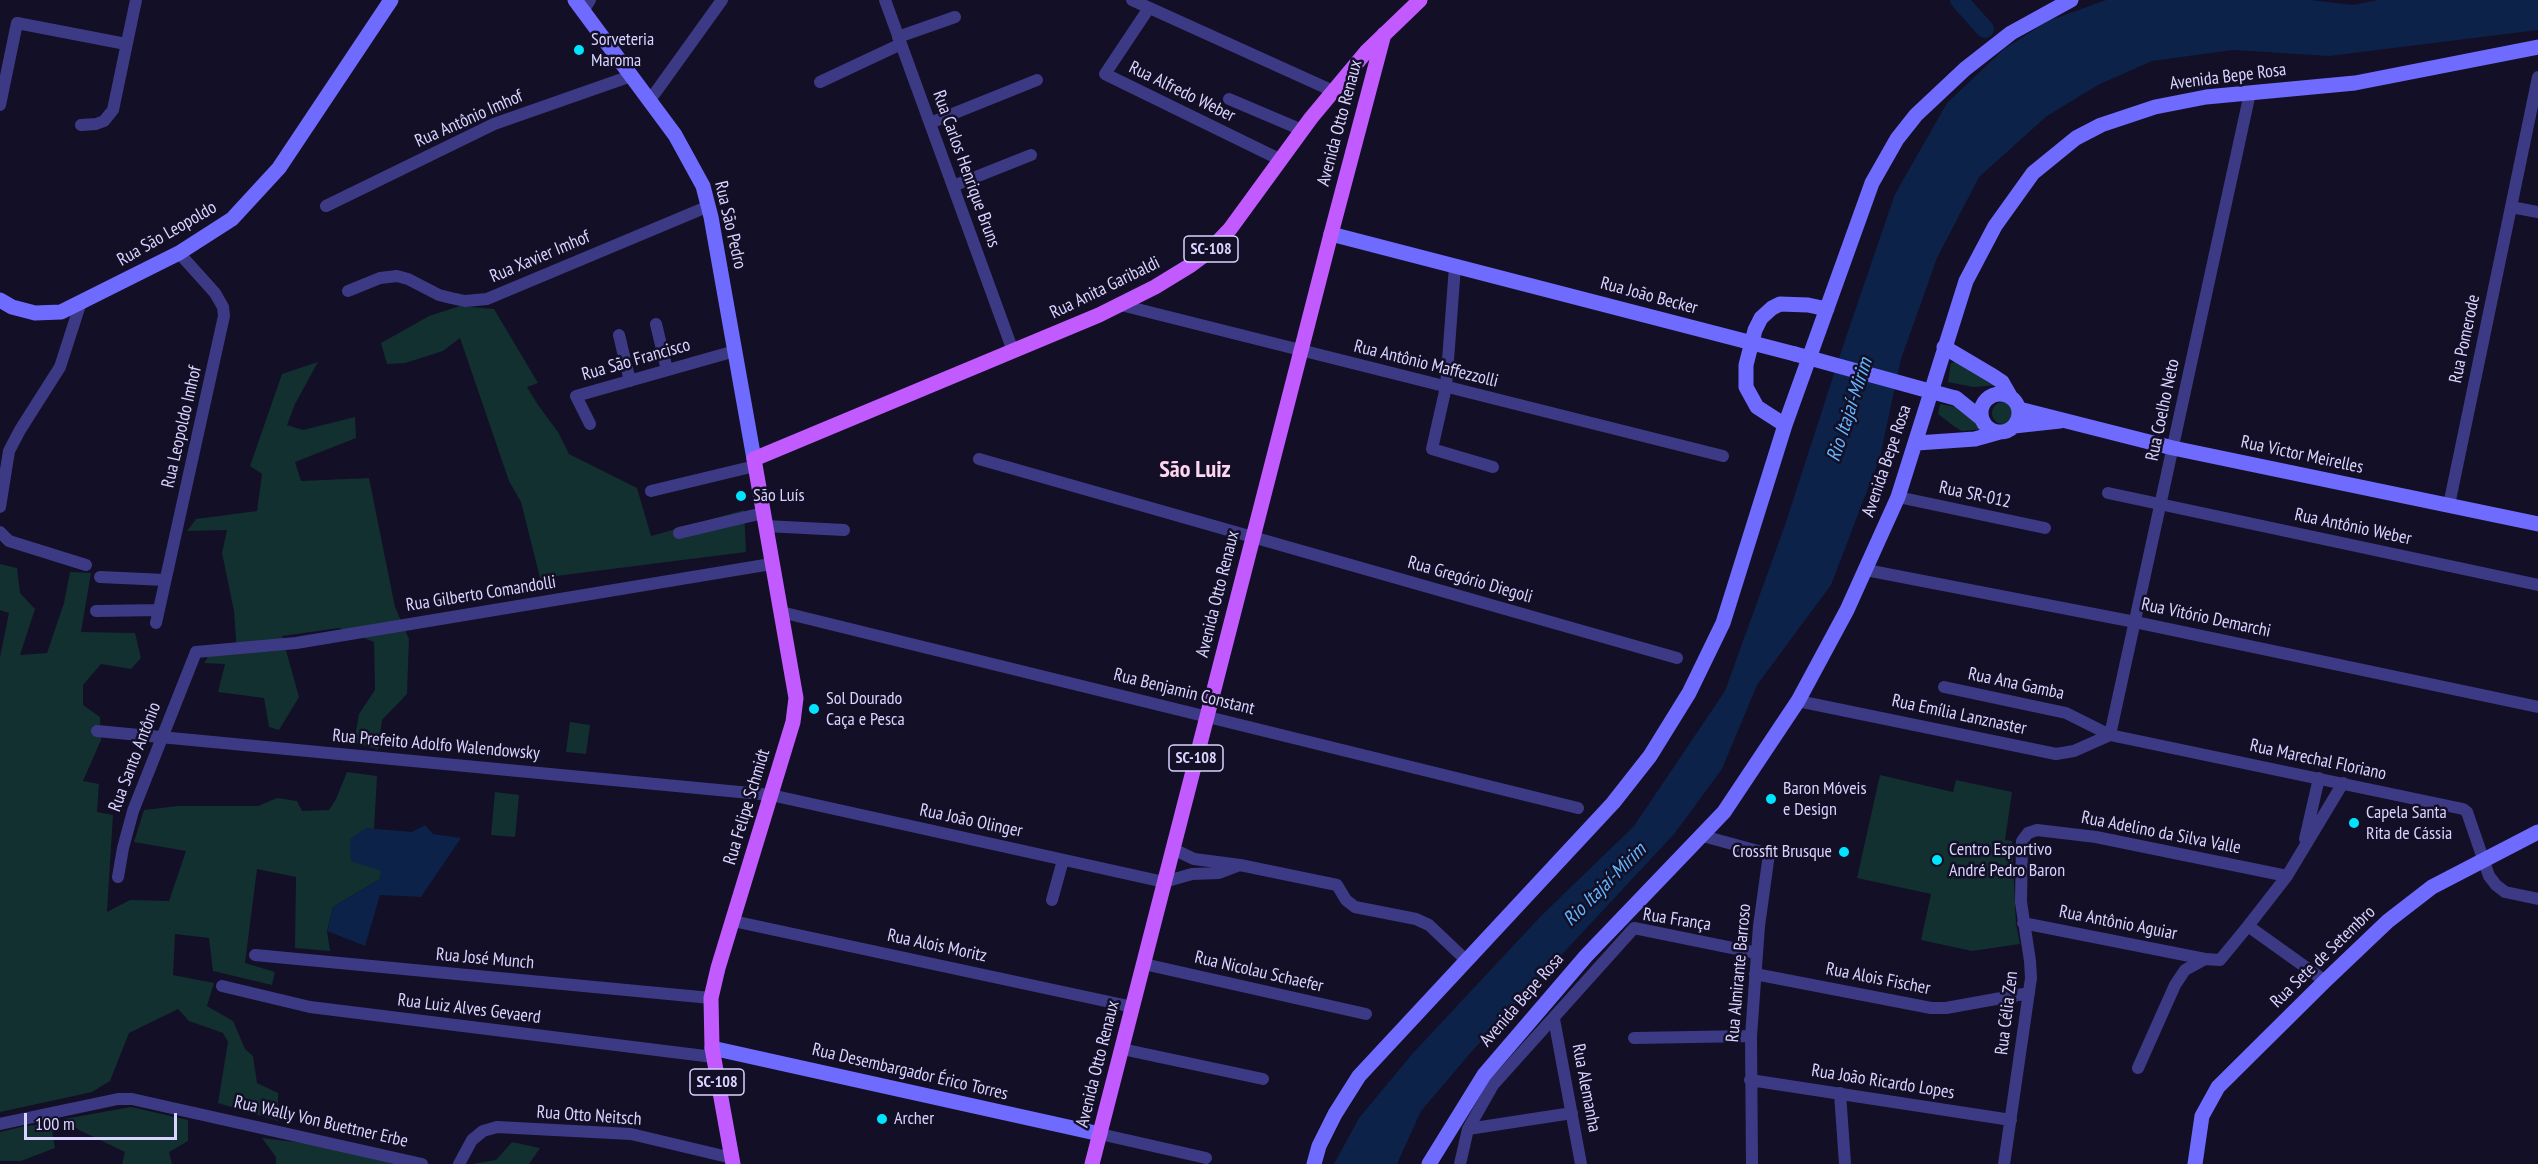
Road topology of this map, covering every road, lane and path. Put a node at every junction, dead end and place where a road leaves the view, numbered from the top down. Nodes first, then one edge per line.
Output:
1 (136, 0) edge
2 (391, 0) edge
3 (722, 0) edge
4 (885, 0) edge
5 (1132, 0) edge
6 (1420, 0) edge
7 (2072, 0) edge
8 (583, 4) edge
9 (1149, 8) junction
10 (955, 17) dead end
11 (1384, 33) junction
12 (900, 40) junction
13 (126, 44) junction
14 (2538, 47) edge
15 (1349, 72) junction
16 (632, 76) junction
17 (2538, 77) edge
18 (1373, 79) junction
19 (1037, 80) dead end
20 (820, 82) dead end
21 (1333, 91) junction
22 (2250, 93) junction
23 (1229, 99) dead end
24 (650, 100) junction
25 (0, 105) edge
26 (930, 123) junction
27 (81, 125) dead end
28 (1302, 130) junction
29 (1031, 155) dead end
30 (1281, 160) junction
31 (953, 186) junction
32 (326, 206) dead end
33 (709, 206) junction
34 (2511, 207) junction
35 (2538, 212) edge
36 (1330, 234) junction
37 (179, 253) junction
38 (1455, 266) junction
39 (348, 291) dead end
40 (1, 299) edge
41 (80, 305) junction
42 (1120, 305) junction
43 (1827, 309) junction
44 (656, 324) dead end
45 (619, 335) dead end
46 (1751, 343) junction
47 (1944, 347) junction
48 (735, 351) junction
49 (1013, 351) junction
50 (1300, 351) junction
51 (667, 370) junction
52 (630, 381) junction
53 (1446, 387) junction
54 (2010, 396) junction
55 (1956, 398) junction
56 (1987, 399) junction
57 (2019, 409) junction
58 (1982, 419) junction
59 (2060, 421) junction
60 (590, 424) dead end
61 (1785, 425) junction
62 (2007, 429) junction
63 (1917, 443) junction
64 (2173, 448) junction
65 (1723, 456) dead end
66 (979, 459) dead end
67 (755, 463) junction
68 (1493, 467) dead end
69 (651, 491) dead end
70 (2108, 493) dead end
71 (1898, 497) junction
72 (2161, 504) junction
73 (2449, 505) junction
74 (0, 507) edge
75 (764, 520) junction
76 (2538, 522) edge
77 (2044, 528) dead end
78 (844, 530) dead end
79 (0, 532) edge
80 (679, 533) dead end
81 (1253, 537) junction
82 (771, 564) junction
83 (86, 566) dead end
84 (1866, 570) junction
85 (100, 577) dead end
86 (165, 580) junction
87 (2538, 585) edge
88 (159, 610) junction
89 (96, 611) dead end
90 (781, 612) junction
91 (2135, 622) junction
92 (156, 623) dead end
93 (196, 652) joint
94 (1677, 658) dead end
95 (1944, 687) dead end
96 (1798, 700) junction
97 (2538, 707) edge
98 (1207, 717) junction
99 (97, 731) dead end
100 (2110, 735) junction
101 (161, 737) junction
102 (2319, 778) junction
103 (2343, 783) junction
104 (771, 795) junction
105 (1578, 808) dead end
106 (2538, 832) edge
107 (2028, 833) joint
108 (1703, 836) junction
109 (1173, 849) junction
110 (2303, 849) junction
111 (1063, 860) junction
112 (2482, 860) junction
113 (1240, 865) junction
114 (2287, 876) junction
115 (118, 878) dead end
116 (1164, 882) junction
117 (2538, 898) edge
118 (1052, 900) dead end
119 (733, 921) junction
120 (2023, 923) junction
121 (2248, 926) junction
122 (1757, 953) junction
123 (255, 955) dead end
124 (2205, 959) junction
125 (1467, 961) junction
126 (1143, 964) junction
127 (1755, 974) junction
128 (2325, 981) junction
129 (222, 986) dead end
130 (2029, 993) junction
131 (711, 998) junction
132 (1133, 1007) junction
133 (1366, 1014) dead end
134 (1554, 1019) junction
135 (1751, 1036) junction
136 (1634, 1038) dead end
137 (1122, 1049) junction
138 (712, 1052) junction
139 (2138, 1068) dead end
140 (1263, 1079) dead end
141 (1750, 1080) junction
142 (1840, 1094) junction
143 (1572, 1113) junction
144 (2011, 1120) junction
145 (0, 1124) edge
146 (1468, 1130) junction
147 (1100, 1134) junction
148 (1206, 1158) dead end
149 (733, 1161) edge
150 (422, 1164) edge
151 (458, 1164) edge
152 (1092, 1164) edge
153 (1314, 1164) edge
154 (1429, 1164) edge
155 (1460, 1164) edge
156 (1581, 1164) edge
157 (1752, 1164) edge
158 (1845, 1164) edge
159 (2004, 1164) edge
160 (2195, 1164) edge

1 - 13 street
2 - 37 main road, Rua São Leopoldo
3 - 24 street
4 - 12 street, Rua Carlos Henrique Bruns
5 - 9 street
6 - 11 main road, SC-108
7 - 43 main road
8 - 16 main road, Rua São Pedro
9 - 21 street
9 - 30 street, Rua Alfredo Weber
10 - 12 street
11 - 15 main road, Rua Anita Garibaldi / SC-108
11 - 18 main road, Avenida Otto Renaux / SC-108
12 - 20 street
12 - 26 street, Rua Carlos Henrique Bruns
13 - 25 street
13 - 27 street
14 - 22 main road, Avenida Bepe Rosa
15 - 18 main road
15 - 21 main road, Rua Anita Garibaldi / SC-108
16 - 24 main road, Rua São Pedro
16 - 32 street, Rua Antônio Imhof
17 - 34 street, Rua Pomerode
18 - 36 main road, Avenida Otto Renaux / SC-108
19 - 26 street
21 - 28 main road, Rua Anita Garibaldi / SC-108
22 - 47 main road, Avenida Bepe Rosa
22 - 64 street, Rua Coelho Neto
23 - 28 street
24 - 33 main road, Rua São Pedro
26 - 31 street, Rua Carlos Henrique Bruns
28 - 30 main road, Rua Anita Garibaldi / SC-108
29 - 31 street
30 - 42 main road, Rua Anita Garibaldi / SC-108
31 - 49 street, Rua Carlos Henrique Bruns
33 - 39 street, Rua Xavier Imhof
33 - 48 main road, Rua São Pedro
34 - 35 street
34 - 73 street, Rua Pomerode
36 - 38 main road, Rua João Becker
36 - 50 main road, Avenida Otto Renaux / SC-108
37 - 41 main road, Rua São Leopoldo
37 - 86 street, Rua Leopoldo Imhof
38 - 46 main road, Rua João Becker
38 - 53 street
40 - 41 main road, Rua São Leopoldo
41 - 74 street
42 - 49 main road, Rua Anita Garibaldi / SC-108
42 - 50 street, Rua Antônio Maffezzolli
43 - 46 main road
43 - 61 main road
44 - 51 street
45 - 52 street
46 - 55 main road, Rua João Becker, bridge
46 - 61 main road
47 - 54 main road
47 - 63 main road, Avenida Bepe Rosa
48 - 51 street, Rua São Francisco
48 - 67 main road, Rua São Pedro
49 - 67 main road, Rua Anita Garibaldi / SC-108
50 - 53 street, Rua Antônio Maffezzolli
50 - 81 main road, Avenida Otto Renaux / SC-108
51 - 52 street, Rua São Francisco
52 - 60 street, Rua São Francisco
53 - 65 street, Rua Antônio Maffezzolli
53 - 68 street
54 - 56 main road
54 - 57 main road
55 - 56 main road, Rua João Becker
55 - 58 main road, Rua João Becker
56 - 58 main road
57 - 59 main road, Rua Victor Meirelles
57 - 62 main road
58 - 62 main road
59 - 62 main road, Rua Victor Meirelles
59 - 64 main road, Rua Victor Meirelles
61 - 125 main road
62 - 63 main road, Rua Victor Meirelles
63 - 71 main road, Avenida Bepe Rosa
64 - 72 street, Rua Coelho Neto
64 - 73 main road, Rua Victor Meirelles
66 - 81 street, Rua Gregório Diegoli
67 - 69 street
67 - 75 main road, Rua Felipe Schmidt / SC-108
70 - 72 street, Rua Antônio Weber
71 - 77 street, Rua SR-012
71 - 84 main road, Avenida Bepe Rosa
72 - 87 street, Rua Antônio Weber
72 - 91 street, Rua Coelho Neto
73 - 76 main road, Rua Victor Meirelles
75 - 78 street
75 - 80 street
75 - 82 main road, Rua Felipe Schmidt / SC-108
79 - 83 street
81 - 94 street, Rua Gregório Diegoli
81 - 98 main road, Avenida Otto Renaux / SC-108
82 - 90 main road, Rua Felipe Schmidt / SC-108
82 - 93 street, Rua Gilberto Comandolli
84 - 91 street, Rua Vitório Demarchi
84 - 96 main road, Avenida Bepe Rosa
85 - 86 street
86 - 88 street, Rua Leopoldo Imhof
88 - 89 street
88 - 92 street, Rua Leopoldo Imhof
90 - 98 street, Rua Benjamin Constant
90 - 104 main road, Rua Felipe Schmidt / SC-108
91 - 97 street, Rua Vitório Demarchi
91 - 100 street, Rua Coelho Neto
93 - 101 street, Rua Santo Antônio
95 - 100 street, Rua Ana Gamba
96 - 100 street, Rua Emília Lanznaster
96 - 108 main road, Avenida Bepe Rosa
98 - 105 street, Rua Benjamin Constant
98 - 109 main road, Avenida Otto Renaux / SC-108
99 - 101 street, Rua Prefeito Adolfo Walendowsky
100 - 102 street, Rua Marechal Floriano
101 - 104 street, Rua Prefeito Adolfo Walendowsky
101 - 115 street, Rua Santo Antônio
102 - 103 street, Rua Marechal Floriano
102 - 110 street
103 - 110 street
103 - 112 street, Rua Marechal Floriano
104 - 111 street, Rua João Olinger
104 - 119 main road, Rua Felipe Schmidt / SC-108
106 - 112 main road, Rua Sete de Setembro
107 - 114 street, Rua Adelino da Silva Valle
107 - 120 street, Rua Célia Zen
108 - 122 street, Rua Almirante Barroso
108 - 154 main road, Avenida Bepe Rosa
109 - 113 street
109 - 116 main road, Avenida Otto Renaux / SC-108
110 - 114 street
111 - 116 street, Rua João Olinger
111 - 118 street
112 - 117 street
112 - 128 main road, Rua Sete de Setembro
113 - 116 street
113 - 125 street
114 - 121 street
116 - 126 main road, Avenida Otto Renaux / SC-108
119 - 131 main road, Rua Felipe Schmidt / SC-108
119 - 132 street, Rua Alois Moritz
120 - 124 street, Rua Antônio Aguiar
120 - 130 street, Rua Célia Zen
121 - 124 street
121 - 128 street
122 - 127 street, Rua Almirante Barroso
122 - 134 street, Rua França
123 - 131 street, Rua José Munch
124 - 139 street
125 - 153 main road
126 - 132 main road, Avenida Otto Renaux / SC-108
126 - 133 street, Rua Nicolau Schaefer
127 - 130 street, Rua Alois Fischer
127 - 135 street, Rua Almirante Barroso
128 - 160 main road, Rua Sete de Setembro
129 - 138 street, Rua Luiz Alves Gevaerd
130 - 144 street, Rua Célia Zen
131 - 138 main road, Rua Felipe Schmidt / SC-108
132 - 137 main road, Avenida Otto Renaux / SC-108
134 - 143 street, Rua Alemanha
134 - 146 street, Rua França
135 - 136 street
135 - 141 street, Rua Almirante Barroso
137 - 140 street
137 - 147 main road, Avenida Otto Renaux / SC-108
138 - 147 main road, Rua Desembargador Érico Torres
138 - 149 main road, Rua Felipe Schmidt / SC-108
141 - 142 street, Rua João Ricardo Lopes
141 - 157 street, Rua Almirante Barroso
142 - 144 street, Rua João Ricardo Lopes
142 - 158 street
143 - 146 street
143 - 156 street, Rua Alemanha
144 - 159 street, Rua Célia Zen
145 - 150 street, Rua Wally Von Buettner Erbe
146 - 155 street, Rua França
147 - 148 street
147 - 152 main road, Avenida Otto Renaux / SC-108
149 - 151 street, Rua Otto Neitsch

